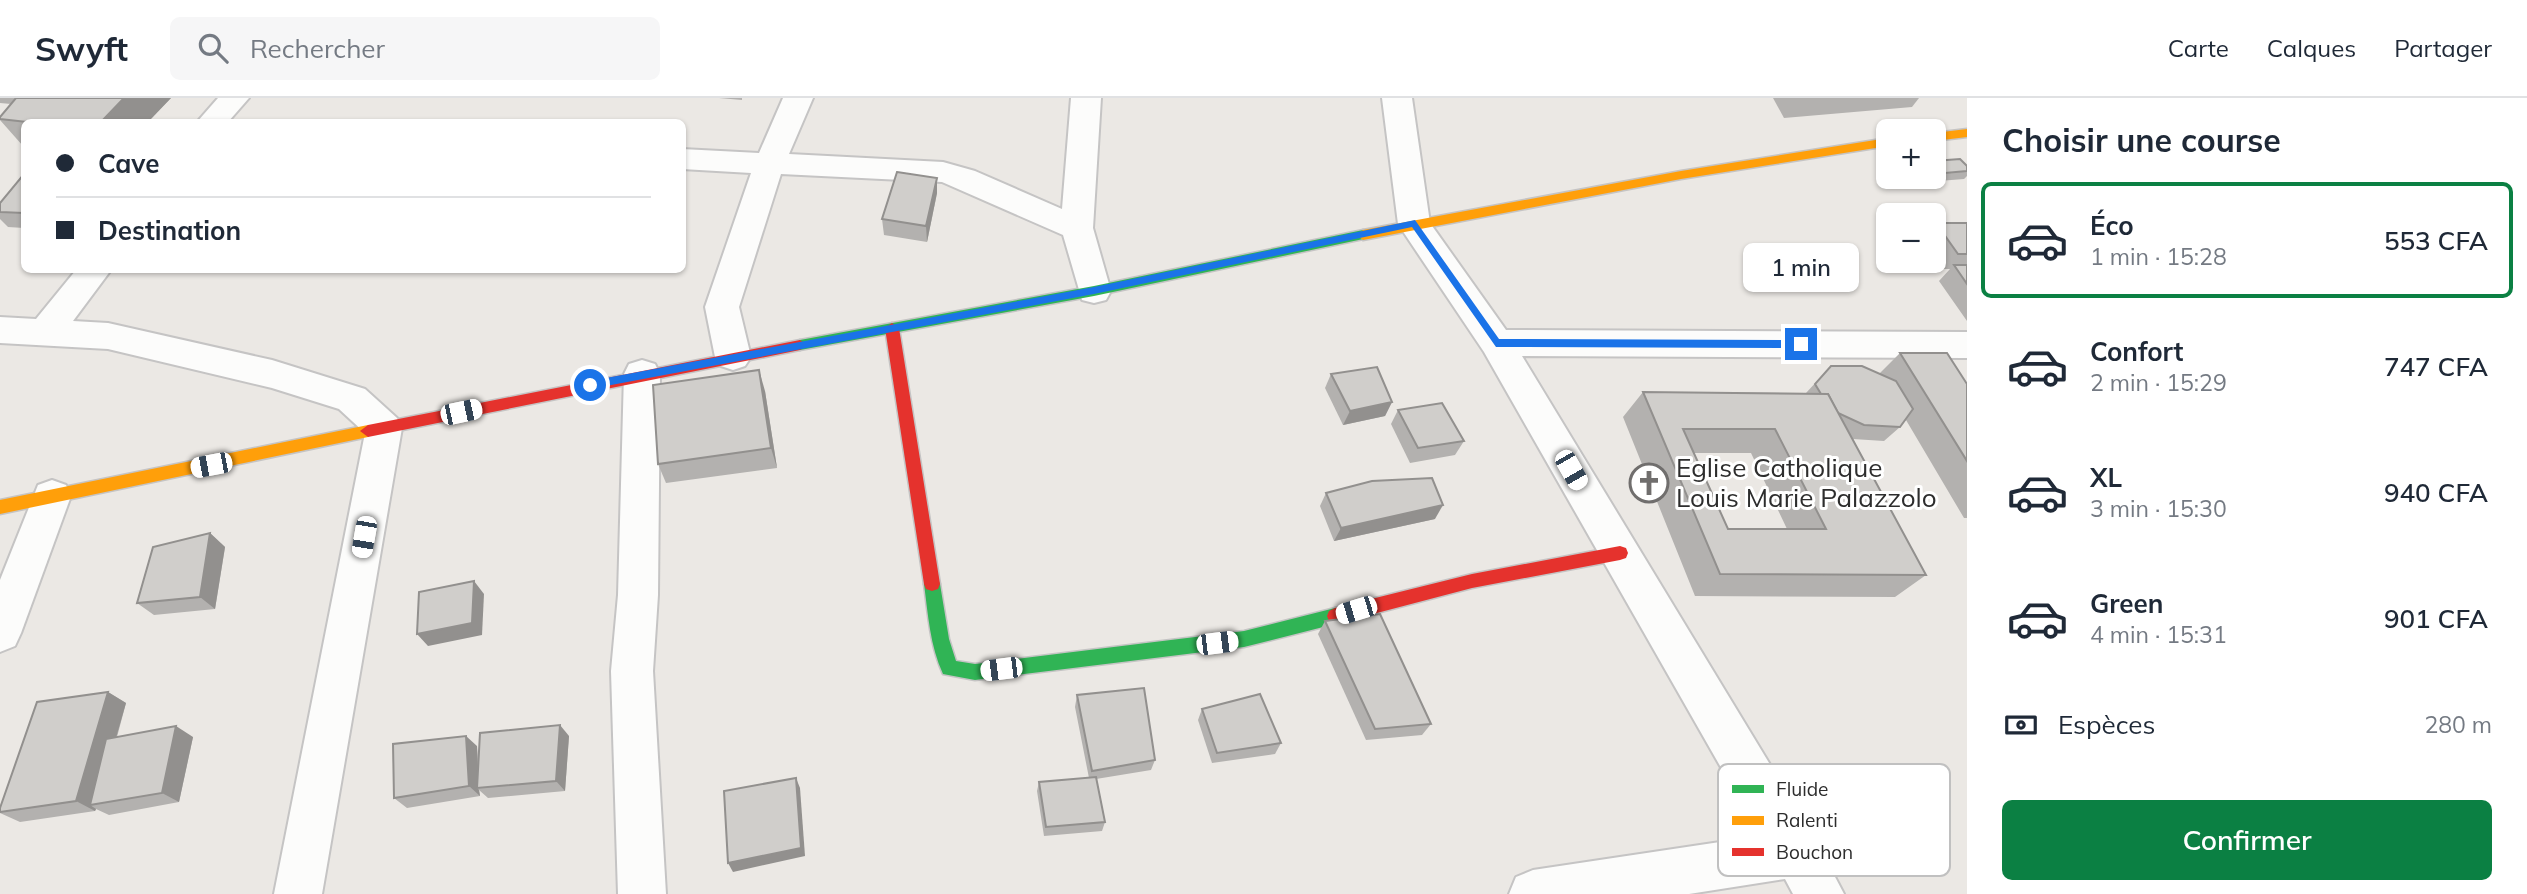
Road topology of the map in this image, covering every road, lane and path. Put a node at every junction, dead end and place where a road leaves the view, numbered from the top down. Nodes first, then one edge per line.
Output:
1 (234, 98) edge
2 (798, 98) edge
3 (1086, 98) edge
4 (1397, 98) edge
5 (215, 119) edge
6 (1967, 134) edge
7 (1946, 136) edge
8 (1876, 144) edge
9 (686, 159) edge
10 (769, 164) junction
11 (1415, 224) junction
12 (1077, 228) junction
13 (92, 273) edge
14 (1094, 290) junction
15 (892, 328) junction
16 (0, 330) edge
17 (47, 330) junction
18 (1496, 343) junction
19 (1967, 345) edge
20 (733, 357) junction
21 (642, 374) junction
22 (384, 428) junction
23 (52, 496) junction
24 (0, 507) edge
25 (1620, 553) junction
26 (0, 633) edge
27 (1744, 764) edge
28 (1718, 866) edge
29 (1810, 876) edge
30 (299, 894) edge
31 (642, 894) edge
32 (1533, 894) edge
33 (1820, 894) edge

1 - 5 street
2 - 10 street
3 - 12 street
4 - 11 street
6 - 7 street
8 - 11 street
9 - 10 street
10 - 12 street
10 - 20 street
11 - 14 street
11 - 18 street
12 - 14 street
13 - 17 street
14 - 15 street
15 - 20 street
15 - 25 street
16 - 17 street
17 - 22 street
18 - 19 street
18 - 25 street
20 - 21 street
21 - 22 street
21 - 31 street
22 - 23 street
22 - 30 street
23 - 24 street
23 - 26 street
25 - 27 street
28 - 32 street
29 - 33 street

